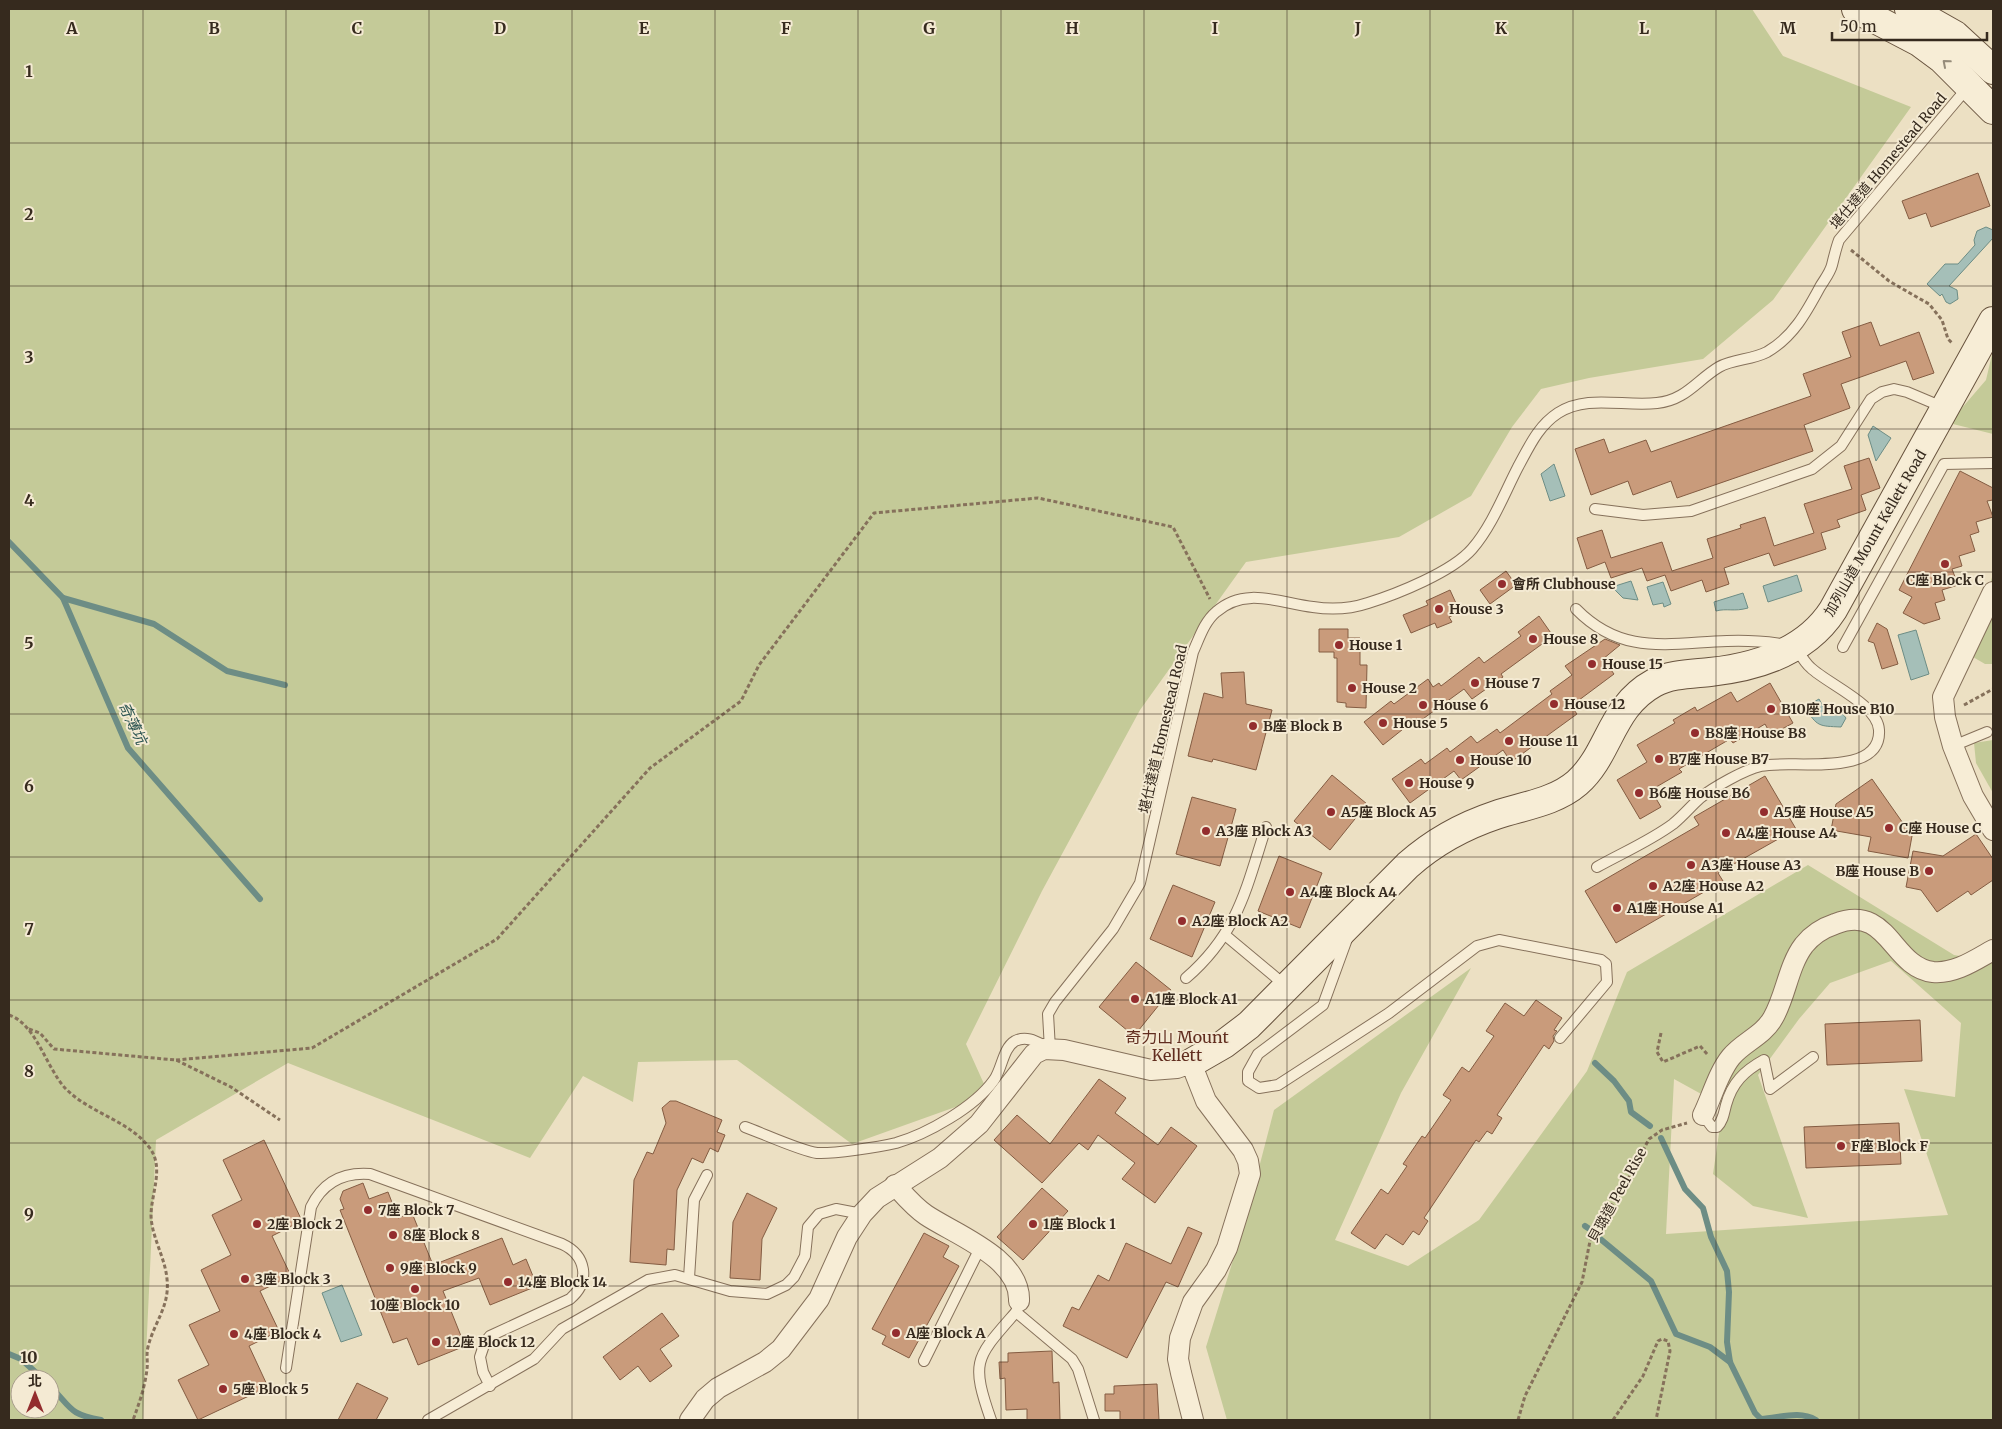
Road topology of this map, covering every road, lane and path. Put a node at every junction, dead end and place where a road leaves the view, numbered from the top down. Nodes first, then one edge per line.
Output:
1 (1856, 9) edge
2 (1909, 9) edge
3 (1993, 70) edge
4 (1970, 84) junction
5 (1993, 110) edge
6 (1839, 240) junction
7 (1993, 321) edge
8 (1974, 360) junction
9 (1946, 409) junction
10 (1993, 463) edge
11 (1595, 509) dead end
12 (1993, 592) edge
13 (1576, 609) dead end
14 (1216, 611) junction
15 (1795, 646) junction
16 (1843, 647) dead end
17 (1993, 689) edge
18 (1944, 710) junction
19 (1988, 732) dead end
20 (1954, 746) junction
21 (1266, 827) dead end
22 (1993, 830) edge
23 (1598, 867) dead end
24 (1354, 919) junction
25 (1225, 935) junction
26 (1993, 950) edge
27 (1186, 978) dead end
28 (1287, 986) junction
29 (9, 1015) edge
30 (28, 1029) junction
31 (1661, 1033) dead end
32 (1560, 1038) dead end
33 (1050, 1048) junction
34 (1708, 1056) dead end
35 (1813, 1057) dead end
36 (176, 1060) junction
37 (1190, 1063) junction
38 (1703, 1115) junction
39 (280, 1120) dead end
40 (745, 1127) dead end
41 (707, 1175) dead end
42 (895, 1185) junction
43 (862, 1214) junction
44 (982, 1246) junction
45 (689, 1278) junction
46 (1018, 1307) junction
47 (924, 1361) dead end
48 (286, 1368) dead end
49 (490, 1386) junction
50 (133, 1420) edge
51 (428, 1420) edge
52 (690, 1420) edge
53 (991, 1420) edge
54 (1094, 1420) edge
55 (1193, 1420) edge
56 (1518, 1420) edge
57 (1613, 1420) edge
58 (1656, 1420) edge

4 -> 1 street
2 - 3 street
4 - 5 street
4 - 6 lane, 堪仕達道 Homestead Road
6 - 8 path
6 - 14 lane, 堪仕達道 Homestead Road
7 - 8 street, 加列山道 Mount Kellett Road
8 - 9 street, 加列山道 Mount Kellett Road
9 - 11 lane
9 - 15 street, 加列山道 Mount Kellett Road
10 - 16 lane
12 - 18 street
13 - 15 lane
14 - 33 lane, 堪仕達道 Homestead Road
14 - 36 path
15 - 23 lane
15 - 24 street, 加列山道 Mount Kellett Road
17 - 18 path
18 - 20 street
19 - 20 lane
20 - 22 street
21 - 25 lane
24 - 28 street, 加列山道 Mount Kellett Road
24 - 32 lane
25 - 27 lane
25 - 28 lane
26 - 38 street
28 - 37 street, 加列山道 Mount Kellett Road
29 - 30 path
30 - 36 path
30 - 50 path
31 - 34 path
33 - 37 street, 加列山道 Mount Kellett Road
33 - 40 lane
33 - 42 street
35 - 38 lane
36 - 39 path
37 - 55 street
38 - 56 path, 貝璐道 Peel Rise
41 - 45 lane
42 - 43 street
42 - 44 street
43 - 45 lane
43 - 52 street
44 - 46 street
44 - 47 lane
45 - 49 lane
46 - 53 lane
46 - 54 lane
48 - 49 lane
49 - 51 lane
57 - 58 path

